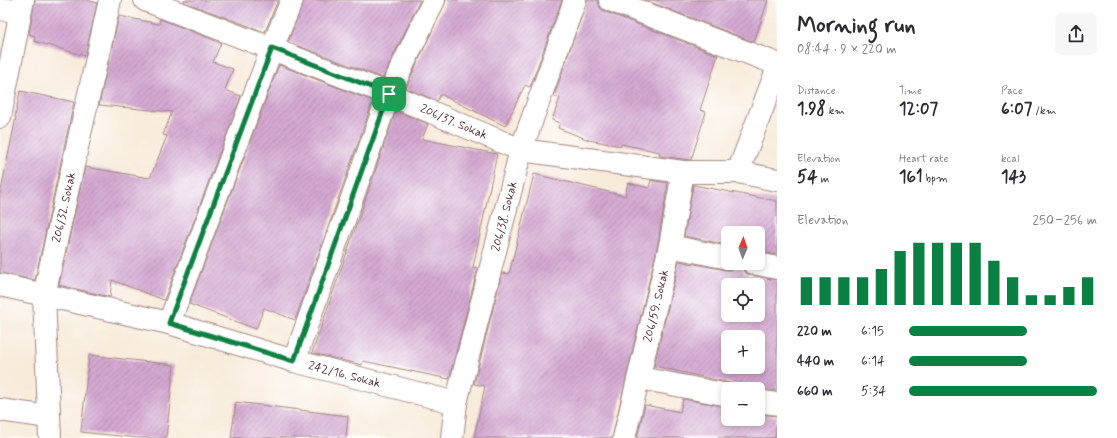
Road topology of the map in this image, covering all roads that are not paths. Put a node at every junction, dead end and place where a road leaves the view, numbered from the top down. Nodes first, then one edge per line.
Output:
1 (110, 0) edge
2 (145, 0) edge
3 (292, 0) edge
4 (434, 0) edge
5 (575, 0) edge
6 (610, 0) edge
7 (14, 7) edge
8 (272, 48) junction
9 (777, 64) edge
10 (777, 70) edge
11 (389, 94) junction
12 (0, 117) edge
13 (520, 150) junction
14 (683, 172) junction
15 (738, 172) junction
16 (777, 180) edge
17 (670, 246) junction
18 (721, 257) edge
19 (765, 266) edge
20 (777, 268) edge
21 (0, 285) edge
22 (44, 295) junction
23 (169, 323) junction
24 (294, 361) junction
25 (640, 378) junction
26 (721, 394) edge
27 (765, 402) edge
28 (456, 403) junction
29 (777, 404) edge
30 (0, 410) edge
31 (49, 417) junction
32 (50, 438) edge
33 (452, 438) edge
34 (624, 438) edge

1 - 22 street, 206/32. Sokak
2 - 8 street, 206/37. Sokak
3 - 8 street
4 - 11 street
5 - 13 street, 206/38. Sokak
6 - 9 street
7 - 12 street
8 - 11 street, 206/37. Sokak
8 - 23 street
10 - 15 street
11 - 13 street, 206/37. Sokak
11 - 24 street
13 - 14 street, 206/37. Sokak
13 - 28 street, 206/38. Sokak
14 - 15 street, 206/37. Sokak
14 - 17 street, 206/59. Sokak
15 - 16 street, 206/37. Sokak
17 - 18 street
17 - 25 street, 206/59. Sokak
19 - 20 street
21 - 22 street, 242/16. Sokak
22 - 23 street, 242/16. Sokak
22 - 31 street, 206/32. Sokak
23 - 24 street, 242/16. Sokak
24 - 28 street, 242/16. Sokak
25 - 26 street
25 - 34 street, 206/59. Sokak
27 - 29 street
28 - 33 street, 206/38. Sokak
30 - 31 street
31 - 32 street, 206/32. Sokak

